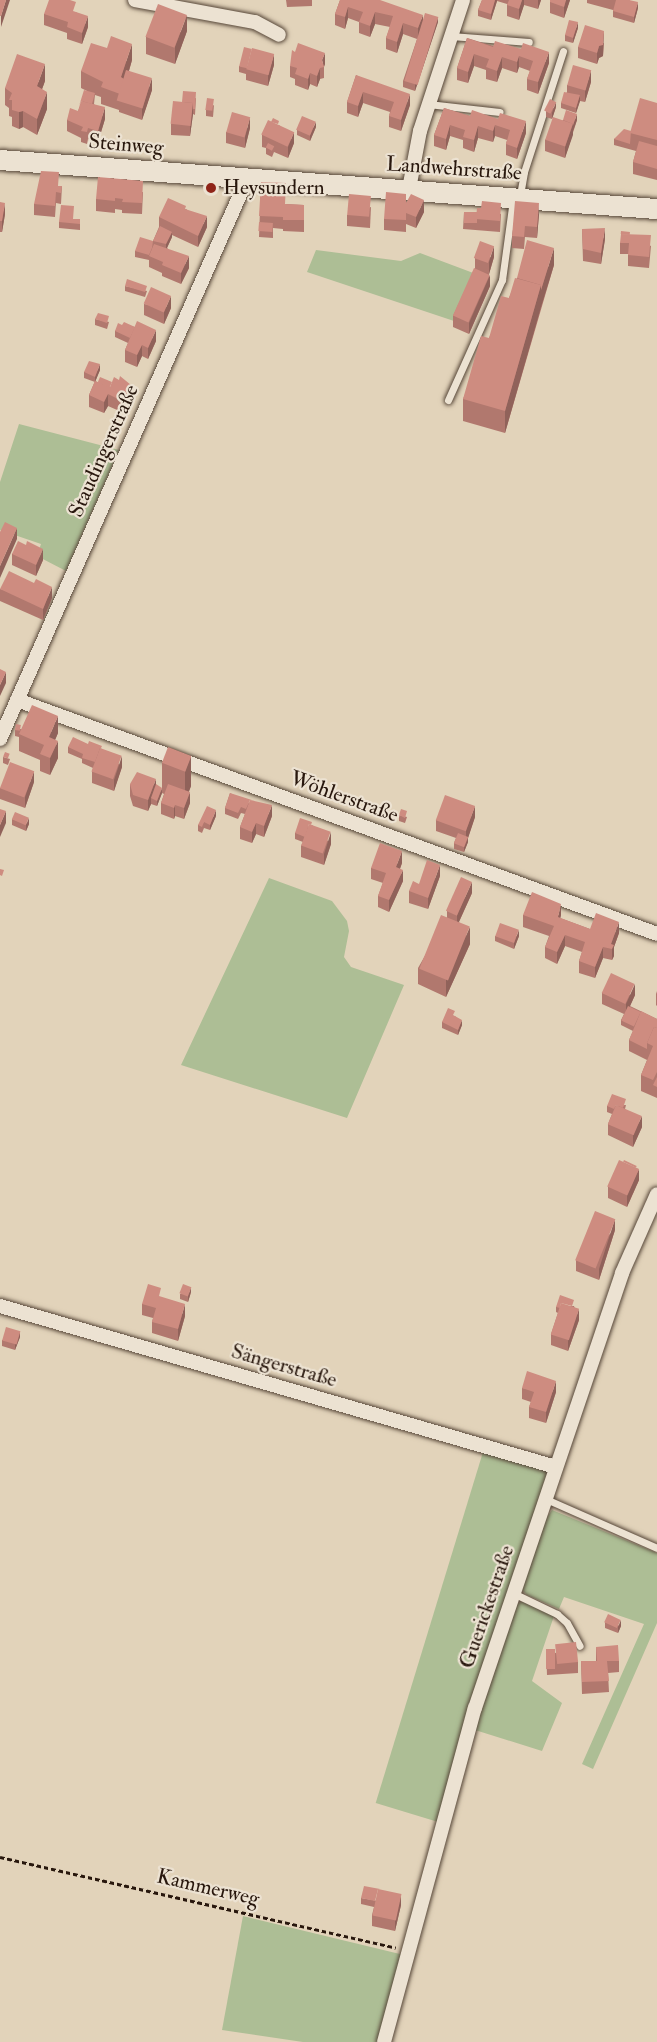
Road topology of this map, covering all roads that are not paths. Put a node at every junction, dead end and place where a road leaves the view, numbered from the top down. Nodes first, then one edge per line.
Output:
1 (135, 0) edge
2 (463, 0) edge
3 (279, 35) dead end
4 (451, 36) junction
5 (529, 42) edge
6 (563, 51) dead end
7 (429, 104) junction
8 (500, 112) edge
9 (0, 160) edge
10 (247, 180) junction
11 (409, 189) junction
12 (516, 198) junction
13 (657, 209) edge
14 (448, 400) dead end
15 (17, 700) junction
16 (0, 739) edge
17 (657, 934) edge
18 (657, 1194) edge
19 (0, 1306) edge
20 (556, 1467) junction
21 (546, 1499) junction
22 (657, 1548) edge
23 (513, 1593) junction
24 (580, 1646) dead end
25 (384, 2042) edge

1 - 3 street
2 - 4 street
4 - 5 lane
4 - 7 street
6 - 12 lane
7 - 8 lane
7 - 11 street
9 - 10 street, Steinweg
10 - 11 street, Landwehrstraße
10 - 15 street, Staudingerstraße
11 - 12 street, Landwehrstraße
12 - 13 street, Landwehrstraße
12 - 14 lane
15 - 16 street, Staudingerstraße
15 - 17 street, Wöhlerstraße
18 - 20 street, Guerickestraße
19 - 20 street, Sängerstraße
20 - 21 street, Guerickestraße
21 - 22 lane
21 - 23 street, Guerickestraße
23 - 24 lane
23 - 25 street, Guerickestraße

